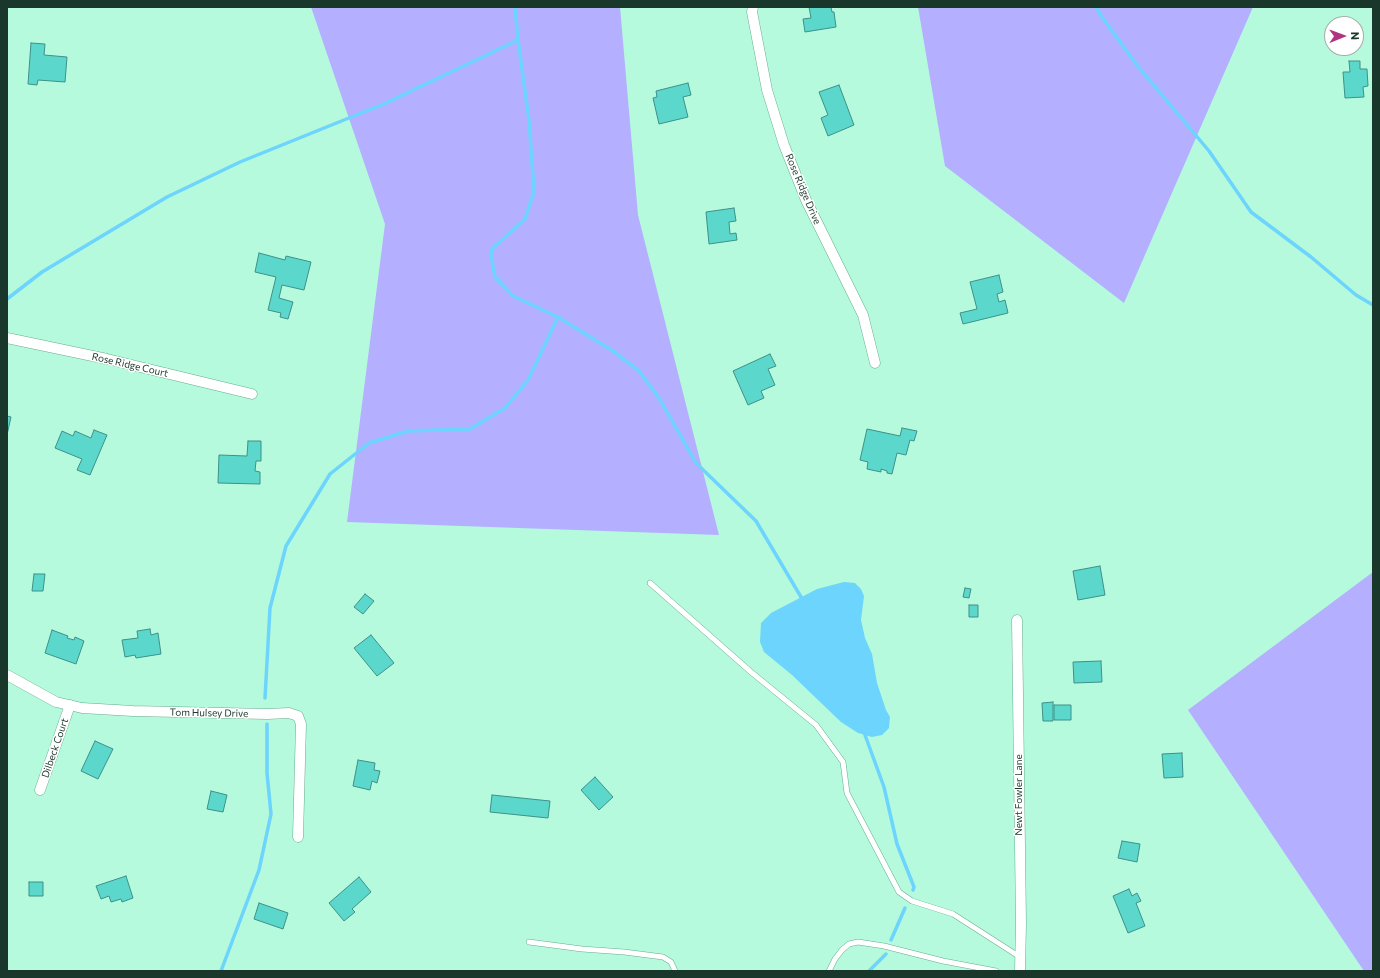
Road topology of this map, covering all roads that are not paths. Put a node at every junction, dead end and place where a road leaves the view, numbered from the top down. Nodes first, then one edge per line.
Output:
1 (753, 7) edge
2 (7, 338) edge
3 (875, 363) dead end
4 (252, 394) dead end
5 (650, 583) dead end
6 (1017, 620) dead end
7 (7, 675) edge
8 (70, 705) junction
9 (40, 790) dead end
10 (298, 837) dead end
11 (529, 942) dead end
12 (1020, 957) junction
13 (675, 971) edge
14 (829, 971) edge
15 (996, 971) edge
16 (1020, 971) edge

1 - 3 street, Rose Ridge Drive
2 - 4 street, Rose Ridge Court
5 - 12 lane
6 - 12 street, Newt Fowler Lane
7 - 8 street, Tom Hulsey Drive
8 - 9 street, Dilbeck Court
8 - 10 street, Tom Hulsey Drive
11 - 13 lane
12 - 16 street, Newt Fowler Lane
14 - 15 lane

